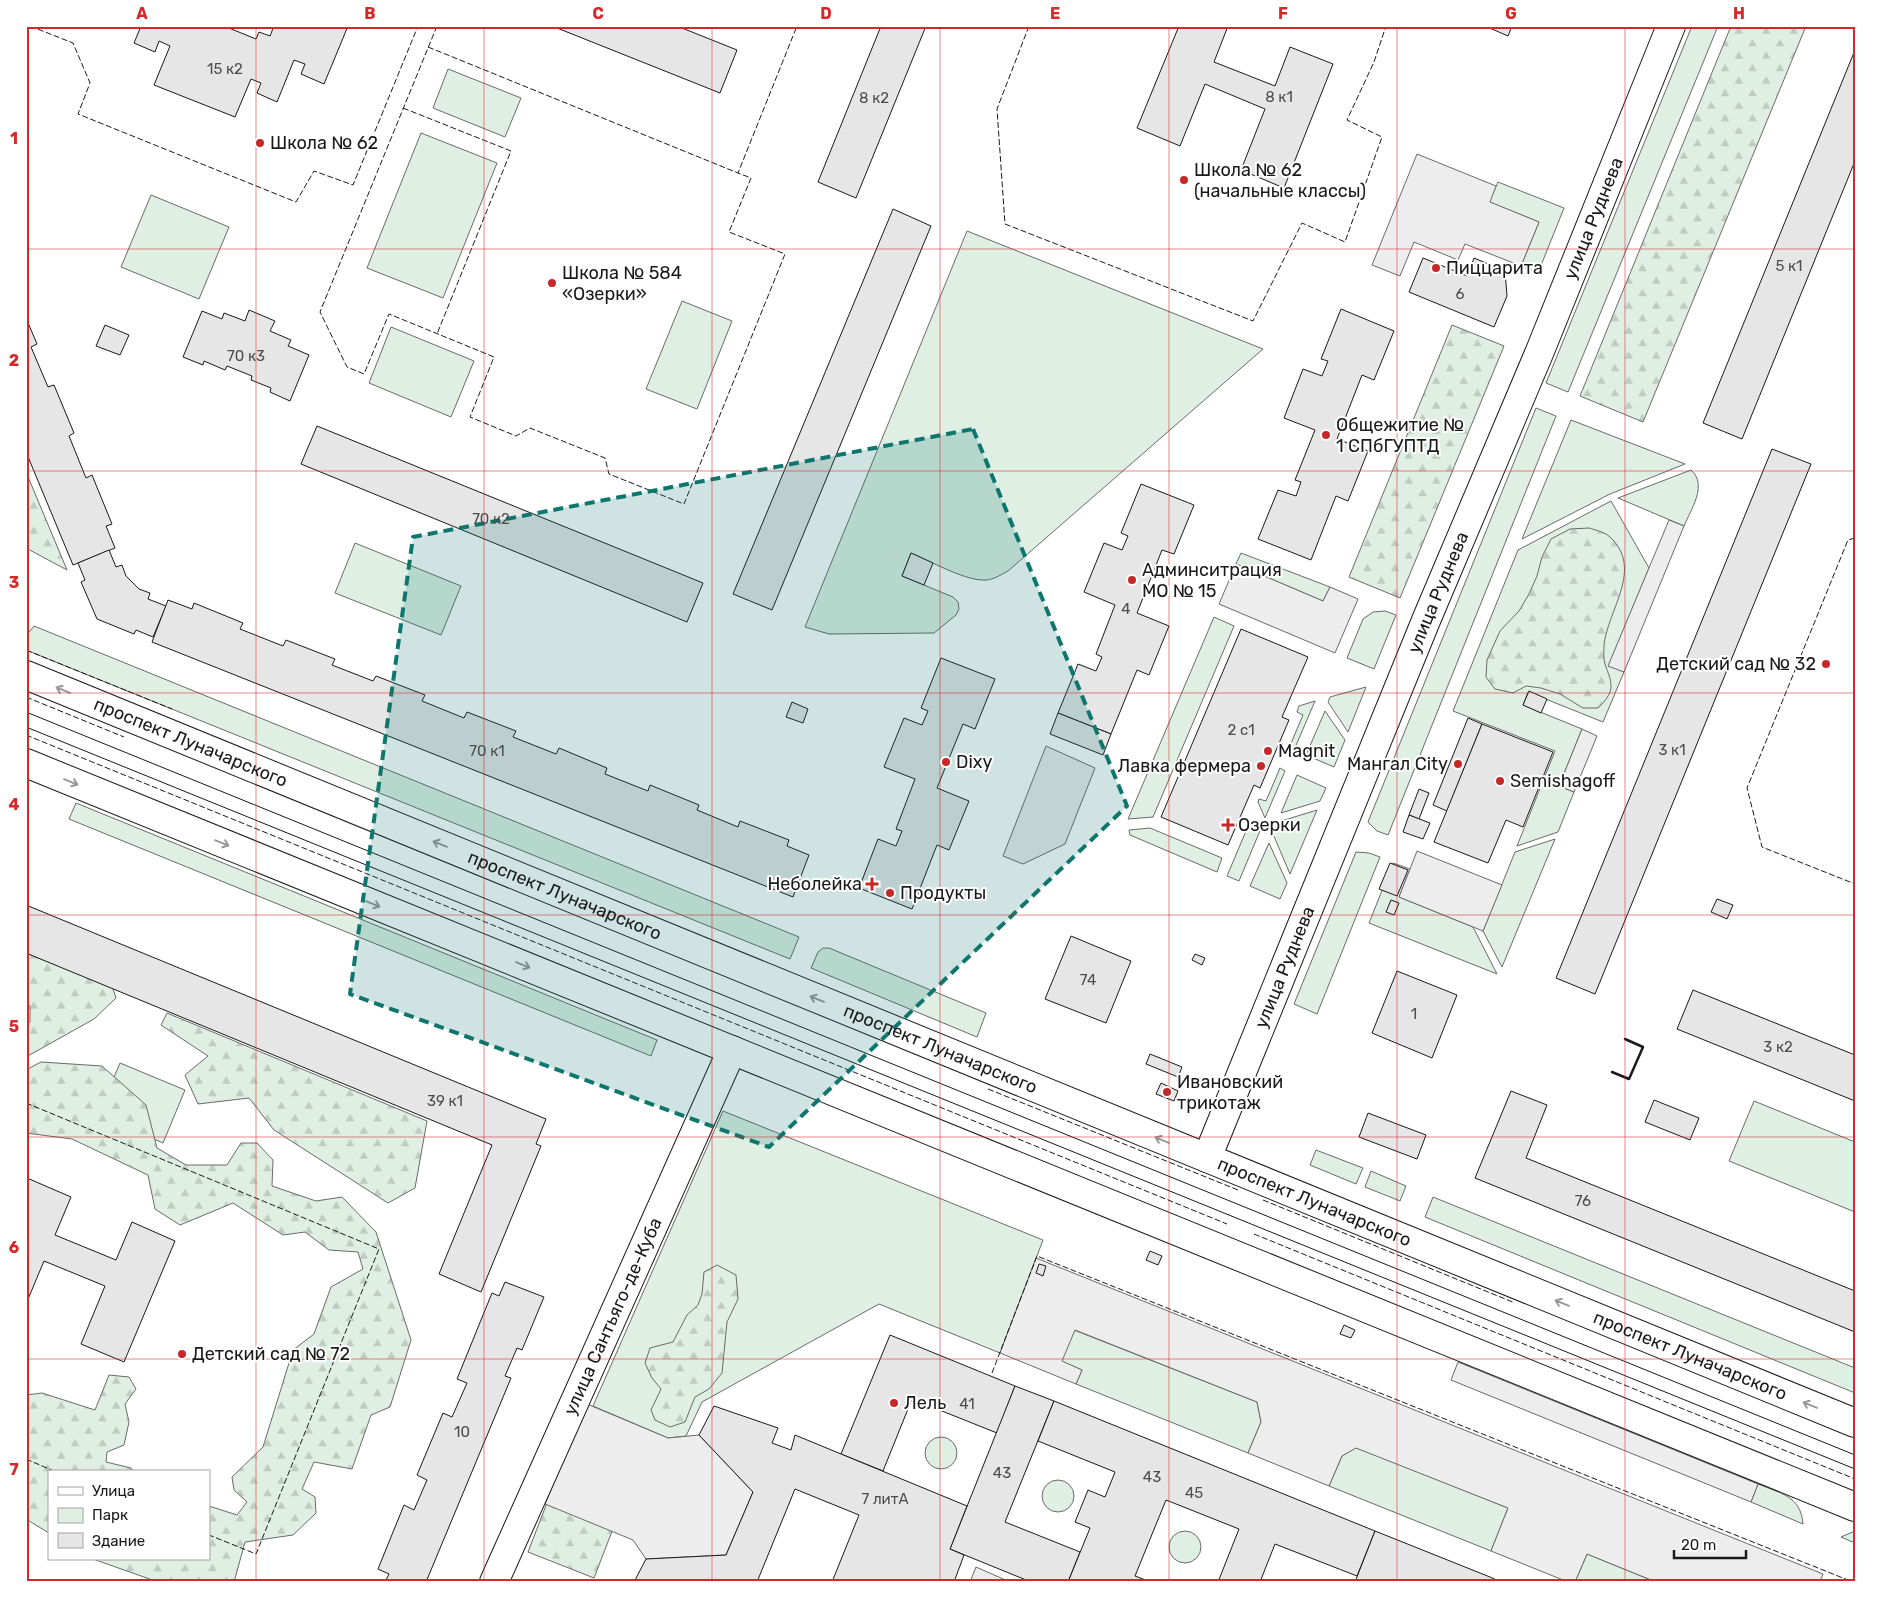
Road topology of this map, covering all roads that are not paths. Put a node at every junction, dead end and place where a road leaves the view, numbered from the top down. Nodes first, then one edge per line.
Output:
1 (1671, 26) edge
2 (26, 675) edge
3 (26, 763) edge
4 (732, 1050) junction
5 (1207, 1158) junction
6 (1855, 1423) edge
7 (1855, 1506) edge
8 (494, 1582) edge

1 - 5 main road, улица Руднева
5 -> 2 main road, проспект Луначарского
3 -> 4 main road
4 - 7 main road
4 - 8 main road, улица Сантьяго-де-Куба
6 -> 5 main road, проспект Луначарского

